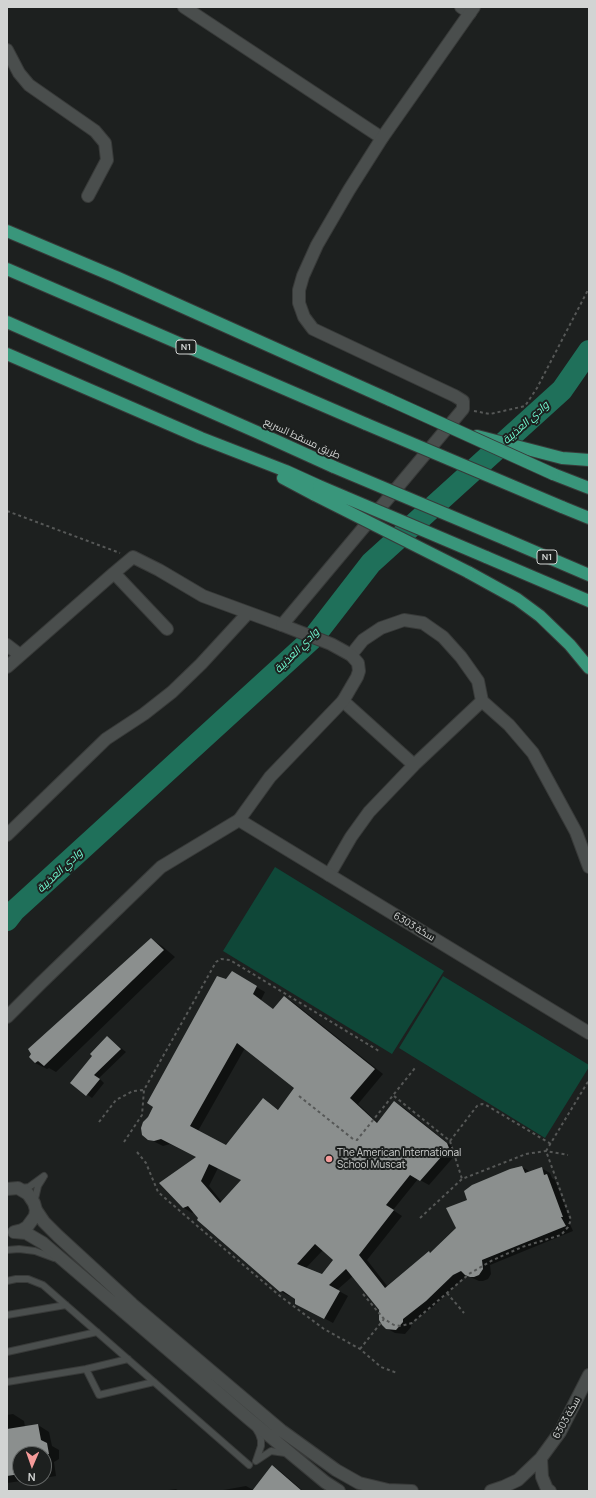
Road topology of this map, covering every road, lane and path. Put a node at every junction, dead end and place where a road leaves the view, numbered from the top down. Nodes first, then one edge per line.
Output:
1 (184, 7) edge
2 (468, 9) edge
3 (7, 50) edge
4 (382, 138) junction
5 (88, 196) dead end
6 (7, 231) edge
7 (7, 269) edge
8 (589, 288) edge
9 (7, 322) edge
10 (7, 354) edge
11 (463, 409) junction
12 (461, 432) junction
13 (589, 460) edge
14 (589, 488) edge
15 (317, 491) junction
16 (7, 511) edge
17 (589, 518) edge
18 (133, 557) junction
19 (114, 573) junction
20 (589, 575) edge
21 (589, 601) edge
22 (248, 612) junction
23 (282, 625) junction
24 (167, 629) dead end
25 (7, 645) edge
26 (20, 655) junction
27 (351, 655) junction
28 (7, 668) edge
29 (589, 668) edge
30 (343, 701) junction
31 (482, 701) junction
32 (414, 765) junction
33 (239, 820) junction
34 (7, 835) edge
35 (589, 868) edge
36 (329, 876) junction
37 (7, 1018) edge
38 (589, 1033) edge
39 (379, 1051) dead end
40 (416, 1068) dead end
41 (589, 1080) edge
42 (144, 1090) junction
43 (299, 1096) dead end
44 (394, 1096) junction
45 (99, 1122) dead end
46 (450, 1141) junction
47 (124, 1142) dead end
48 (551, 1144) junction
49 (546, 1151) junction
50 (137, 1152) dead end
51 (568, 1155) dead end
52 (462, 1179) junction
53 (13, 1189) edge
54 (35, 1206) junction
55 (420, 1218) dead end
56 (11, 1231) edge
57 (7, 1250) edge
58 (67, 1263) junction
59 (7, 1281) edge
60 (447, 1293) junction
61 (363, 1294) dead end
62 (66, 1305) junction
63 (464, 1313) dead end
64 (7, 1315) edge
65 (384, 1318) junction
66 (97, 1332) junction
67 (360, 1349) junction
68 (7, 1352) edge
69 (128, 1359) junction
70 (86, 1369) junction
71 (397, 1373) dead end
72 (589, 1375) edge
73 (7, 1382) edge
74 (154, 1382) junction
75 (248, 1419) junction
76 (292, 1455) junction
77 (541, 1458) junction
78 (249, 1465) dead end
79 (339, 1491) edge
80 (412, 1491) edge
81 (491, 1491) edge
82 (550, 1491) edge

1 - 4 street
2 - 4 street
3 - 5 street
4 - 11 street
6 - 12 highway, bridge
7 - 17 highway, N1, bridge
8 - 11 path
9 - 20 highway, طريق مسقط السريع / N1, bridge
10 - 15 highway
11 - 23 street
12 - 13 highway, bridge
12 - 14 highway, bridge
15 - 21 highway, bridge
15 - 29 highway, bridge
16 - 18 path
18 - 19 street
18 - 22 street
19 - 24 street
19 - 26 street
22 - 23 street
22 - 34 street
23 - 27 street
25 - 26 street
26 - 28 street
27 - 30 street
27 - 31 street
30 - 32 street
30 - 33 street
31 - 32 street
31 - 35 street
32 - 36 street
33 - 36 street, سكة 6303
33 - 37 street
36 - 38 street, سكة 6303
39 - 42 path
40 - 44 path
41 - 48 path
42 - 45 path
42 - 47 path
43 - 44 path
44 - 46 path
46 - 48 path
46 - 52 path
48 - 49 path
49 - 51 path
49 - 52 path
49 - 60 path
50 - 67 path
52 - 55 path
53 - 54 street
53 - 54 lane
54 - 56 street
54 - 80 street
56 - 58 street
57 - 58 lane
58 - 75 street
59 - 62 lane
60 - 63 path
60 - 65 path
61 - 65 path
62 - 64 lane
62 - 66 lane
65 - 67 path
66 - 68 lane
66 - 69 lane
67 - 71 path
69 - 70 lane
69 - 74 lane
70 - 73 lane
70 - 74 lane
72 - 77 street, سكة 6303
74 - 78 lane
75 - 76 street
75 - 76 lane
76 - 79 street
77 - 81 street, سكة 6303
77 - 82 street

